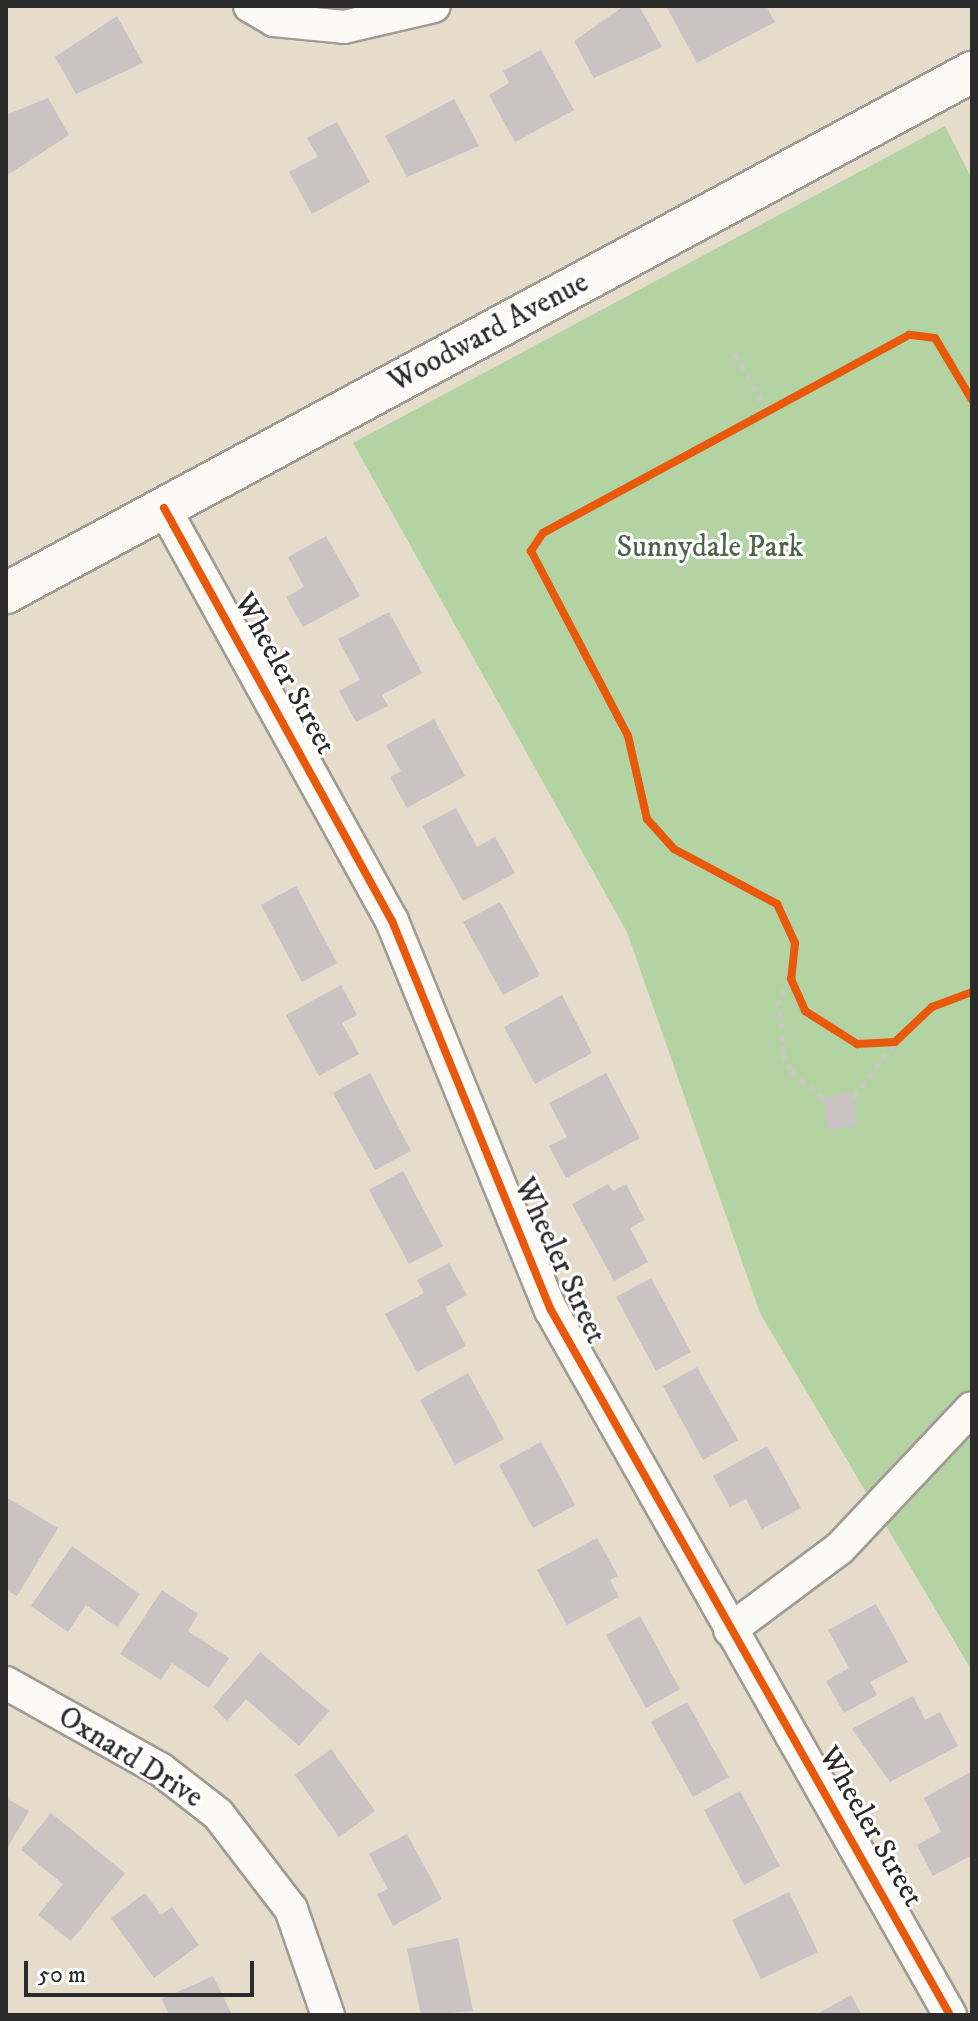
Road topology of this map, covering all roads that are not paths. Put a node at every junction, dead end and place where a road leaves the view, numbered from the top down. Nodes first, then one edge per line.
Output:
1 (250, 6) edge
2 (434, 6) edge
3 (972, 72) edge
4 (164, 508) junction
5 (6, 593) edge
6 (972, 1408) edge
7 (730, 1630) junction
8 (6, 1683) edge
9 (328, 2015) edge
10 (950, 2015) edge

1 - 2 street
3 - 4 main road, Woodward Avenue
4 - 5 main road, Woodward Avenue
4 - 7 street, Wheeler Street
6 - 7 street
7 - 10 street, Wheeler Street
8 - 9 street, Oxnard Drive

